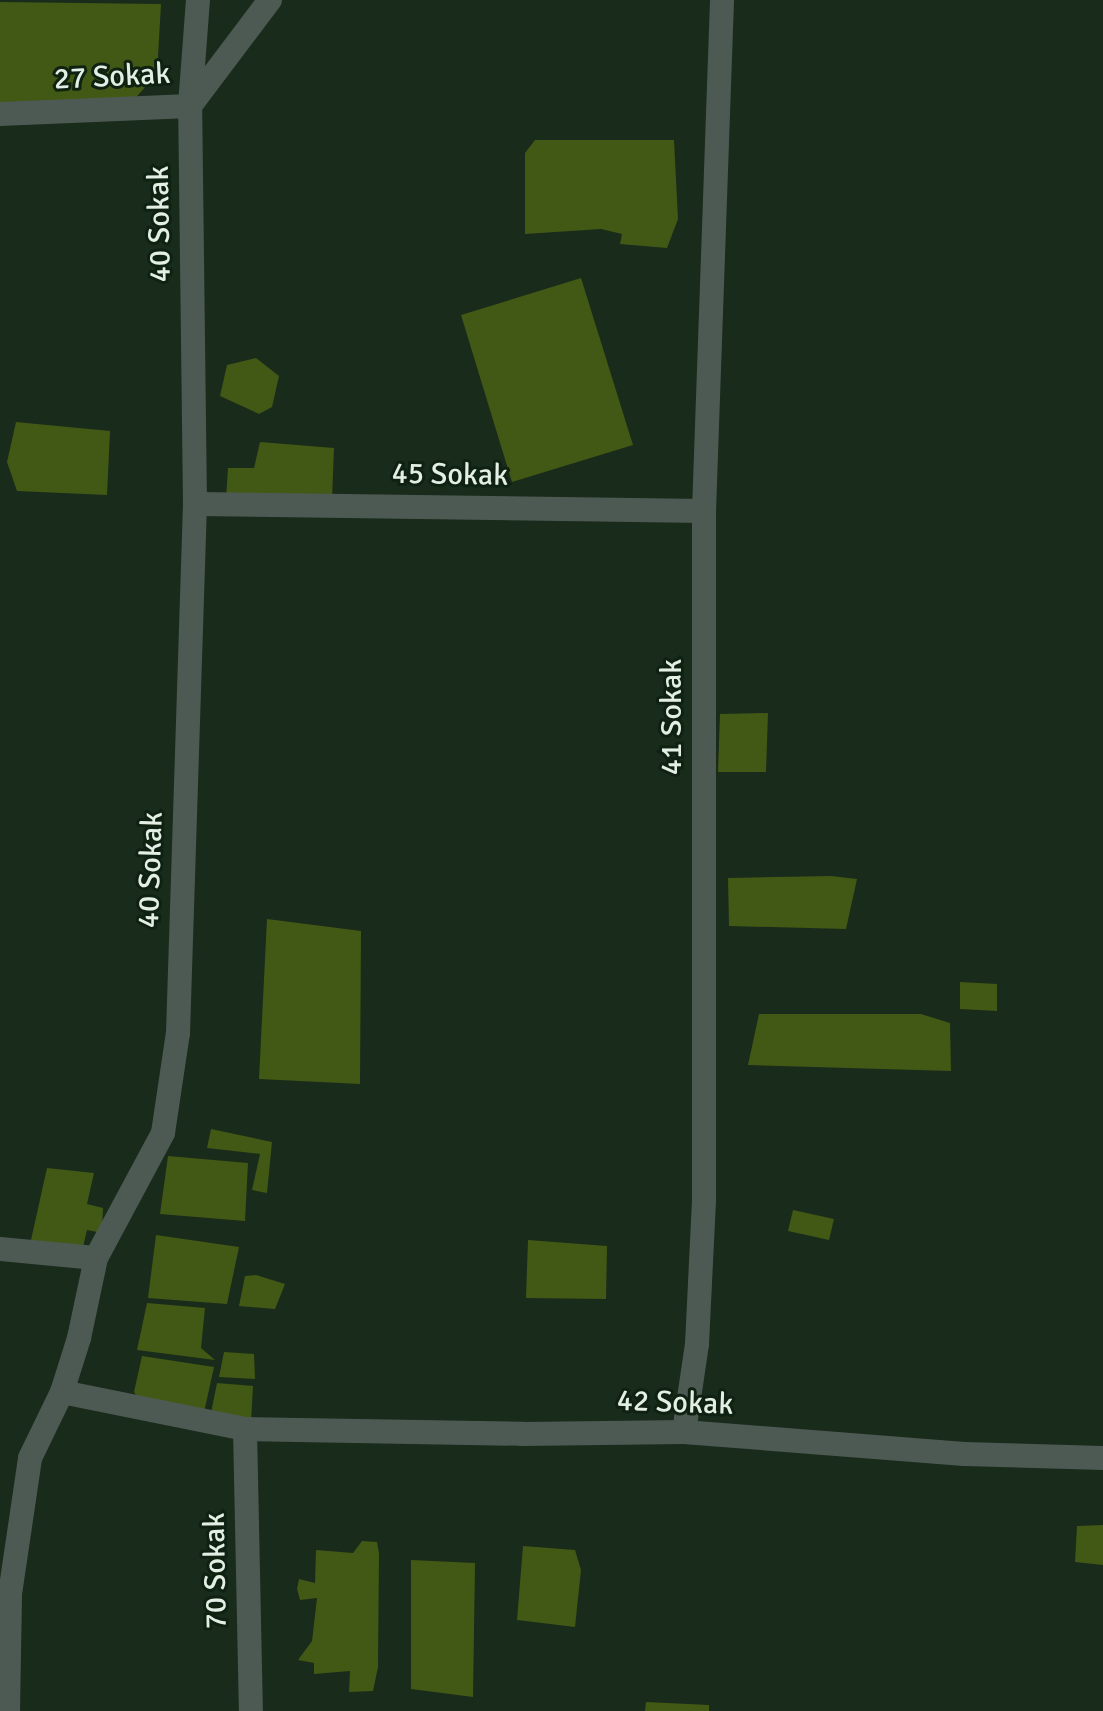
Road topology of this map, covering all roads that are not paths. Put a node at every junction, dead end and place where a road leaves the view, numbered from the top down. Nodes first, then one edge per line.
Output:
1 (198, 0) edge
2 (270, 0) edge
3 (722, 0) edge
4 (190, 106) junction
5 (0, 114) edge
6 (195, 504) junction
7 (704, 511) junction
8 (0, 1249) edge
9 (96, 1258) junction
10 (62, 1392) junction
11 (245, 1429) junction
12 (684, 1432) junction
13 (1103, 1458) edge
14 (5, 1594) edge
15 (8, 1711) edge
16 (251, 1711) edge

1 - 4 street, 40 Sokak
2 - 4 street, 27 Sokak
3 - 7 street, 41 Sokak
4 - 5 street, 27 Sokak
4 - 6 street, 40 Sokak
6 - 7 street, 45 Sokak
6 - 9 street, 40 Sokak
7 - 12 street, 41 Sokak
8 - 9 street
9 - 10 street, 40 Sokak
10 - 11 street, 42 Sokak
10 - 14 street, 40 Sokak
11 - 12 street, 42 Sokak
11 - 16 street, 70 Sokak
12 - 13 street, 42 Sokak
14 - 15 street, 40 Sokak

